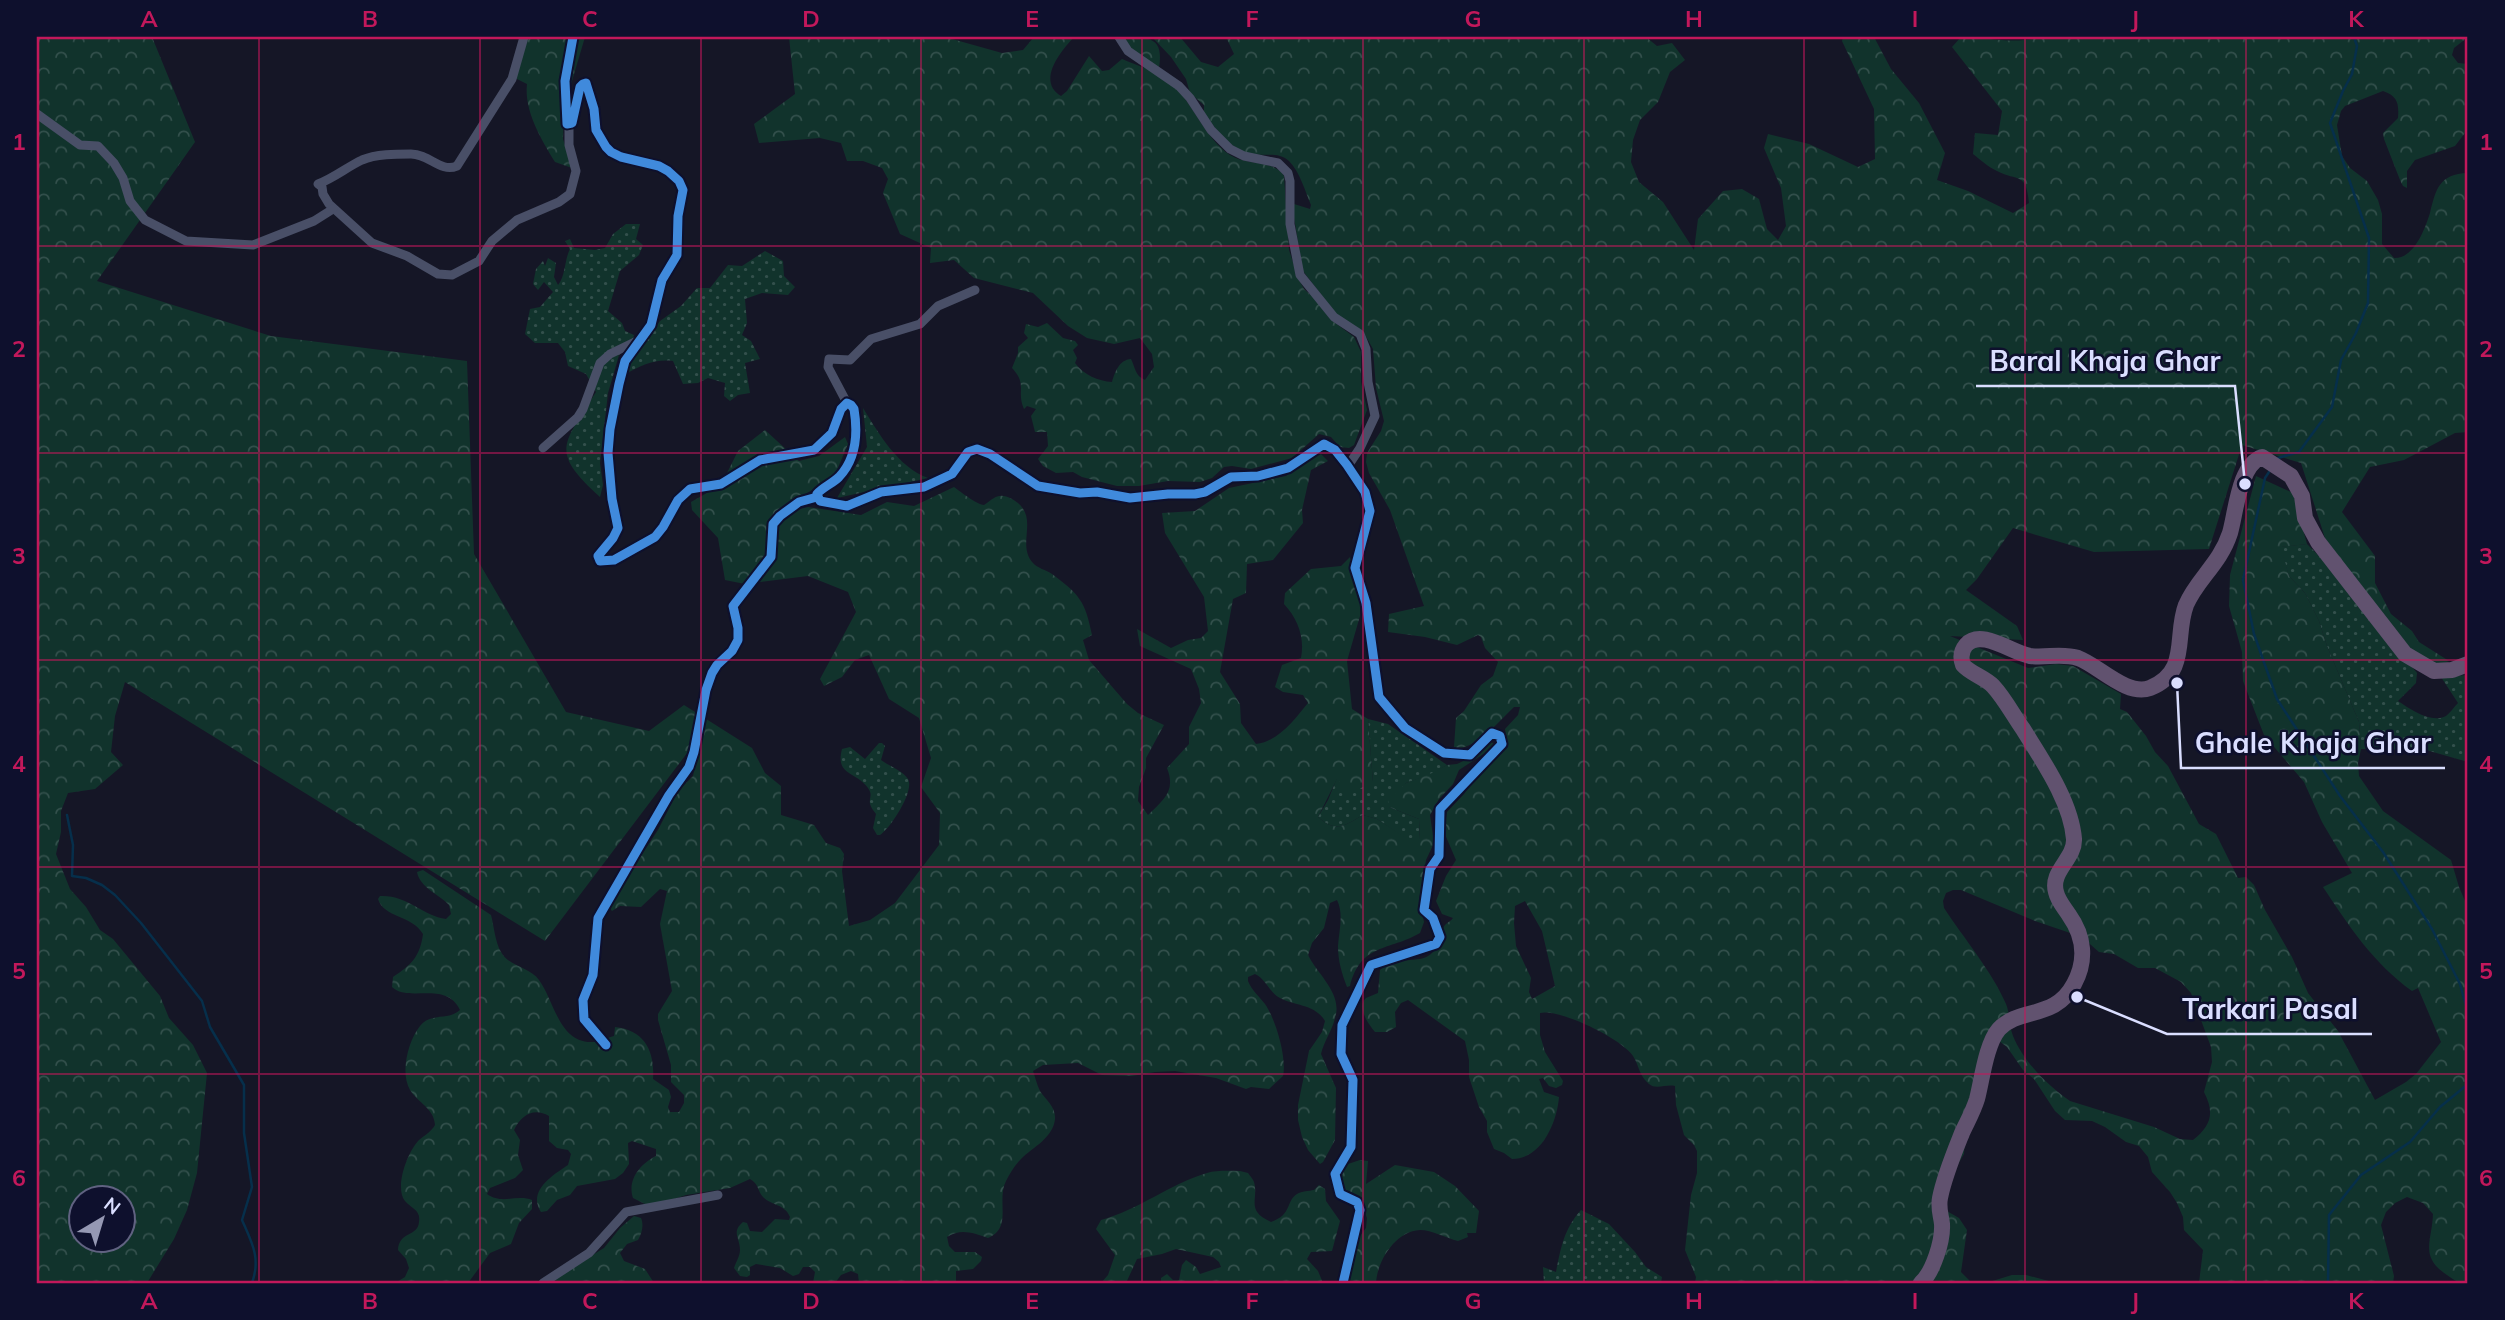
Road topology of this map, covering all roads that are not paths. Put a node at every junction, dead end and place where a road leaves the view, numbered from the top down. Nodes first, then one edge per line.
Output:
1 (524, 37) edge
2 (573, 37) edge
3 (1119, 37) edge
4 (37, 114) edge
5 (569, 125) junction
6 (333, 209) junction
7 (975, 290) dead end
8 (642, 338) junction
9 (846, 403) junction
10 (543, 448) dead end
11 (1348, 466) junction
12 (817, 497) junction
13 (2468, 664) edge
14 (606, 1045) dead end
15 (718, 1195) dead end
16 (543, 1283) edge
17 (1343, 1283) edge
18 (1921, 1283) edge

1 - 6 street
2 - 5 street
3 - 11 street
4 - 6 street
5 - 6 street
5 - 8 street
7 - 9 street
8 - 9 street
8 - 10 street
9 - 12 street
11 - 12 street
11 - 17 street
12 - 14 street
13 - 18 highway
15 - 16 street

